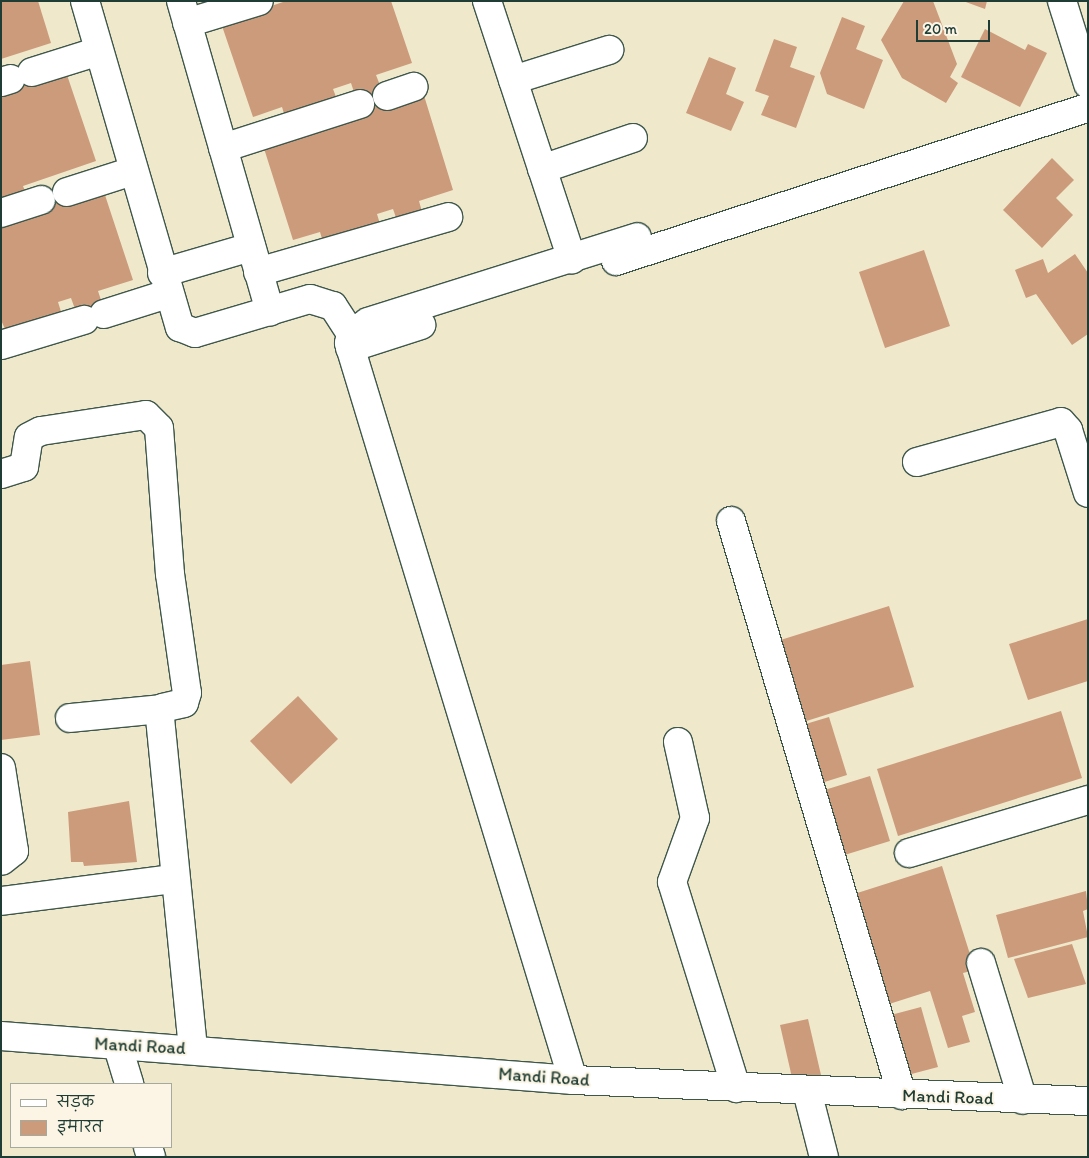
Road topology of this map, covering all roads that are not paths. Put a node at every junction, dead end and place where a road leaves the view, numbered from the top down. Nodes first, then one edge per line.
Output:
1 (85, 1) edge
2 (259, 1) edge
3 (487, 1) edge
4 (1062, 1) edge
5 (184, 12) edge
6 (99, 50) junction
7 (609, 50) dead end
8 (15, 78) edge
9 (513, 80) junction
10 (1088, 84) edge
11 (413, 87) dead end
12 (387, 96) dead end
13 (360, 104) dead end
14 (1088, 108) edge
15 (633, 138) dead end
16 (223, 148) junction
17 (542, 169) junction
18 (133, 171) junction
19 (66, 192) dead end
20 (41, 200) dead end
21 (1, 213) edge
22 (448, 217) dead end
23 (637, 237) dead end
24 (255, 259) junction
25 (572, 259) junction
26 (165, 284) junction
27 (270, 311) junction
28 (350, 341) junction
29 (1, 345) edge
30 (917, 462) dead end
31 (1, 474) edge
32 (1088, 493) edge
33 (731, 521) dead end
34 (162, 709) junction
35 (70, 718) dead end
36 (678, 742) dead end
37 (1, 768) edge
38 (1088, 800) edge
39 (909, 853) dead end
40 (1, 861) edge
41 (174, 879) junction
42 (1, 901) edge
43 (981, 963) dead end
44 (1, 1036) edge
45 (118, 1047) junction
46 (193, 1049) junction
47 (573, 1080) junction
48 (129, 1083) edge
49 (736, 1088) junction
50 (807, 1091) junction
51 (902, 1095) junction
52 (1023, 1100) junction
53 (1088, 1101) edge
54 (824, 1157) edge

1 - 6 street
2 - 5 street
3 - 9 street
4 - 10 street
5 - 16 street
6 - 8 street
6 - 18 street
7 - 9 street
9 - 17 street
11 - 12 street
13 - 16 street
14 - 28 street
15 - 17 street
16 - 24 street
17 - 25 street
18 - 19 street
18 - 26 street
20 - 21 street
22 - 24 street
23 - 25 street
24 - 26 street
24 - 27 street
25 - 28 street
26 - 27 street
26 - 29 street
27 - 28 street
28 - 47 street
30 - 32 street
31 - 34 street
33 - 51 street
34 - 35 street
34 - 41 street
36 - 49 street
37 - 40 street
38 - 39 street
41 - 42 street
41 - 46 street
43 - 52 street
44 - 45 street, Mandi Road
45 - 46 street, Mandi Road
45 - 48 street
46 - 47 street, Mandi Road
47 - 49 street, Mandi Road
49 - 50 street, Mandi Road
50 - 51 street, Mandi Road
50 - 54 street
51 - 52 street, Mandi Road
52 - 53 street, Mandi Road

